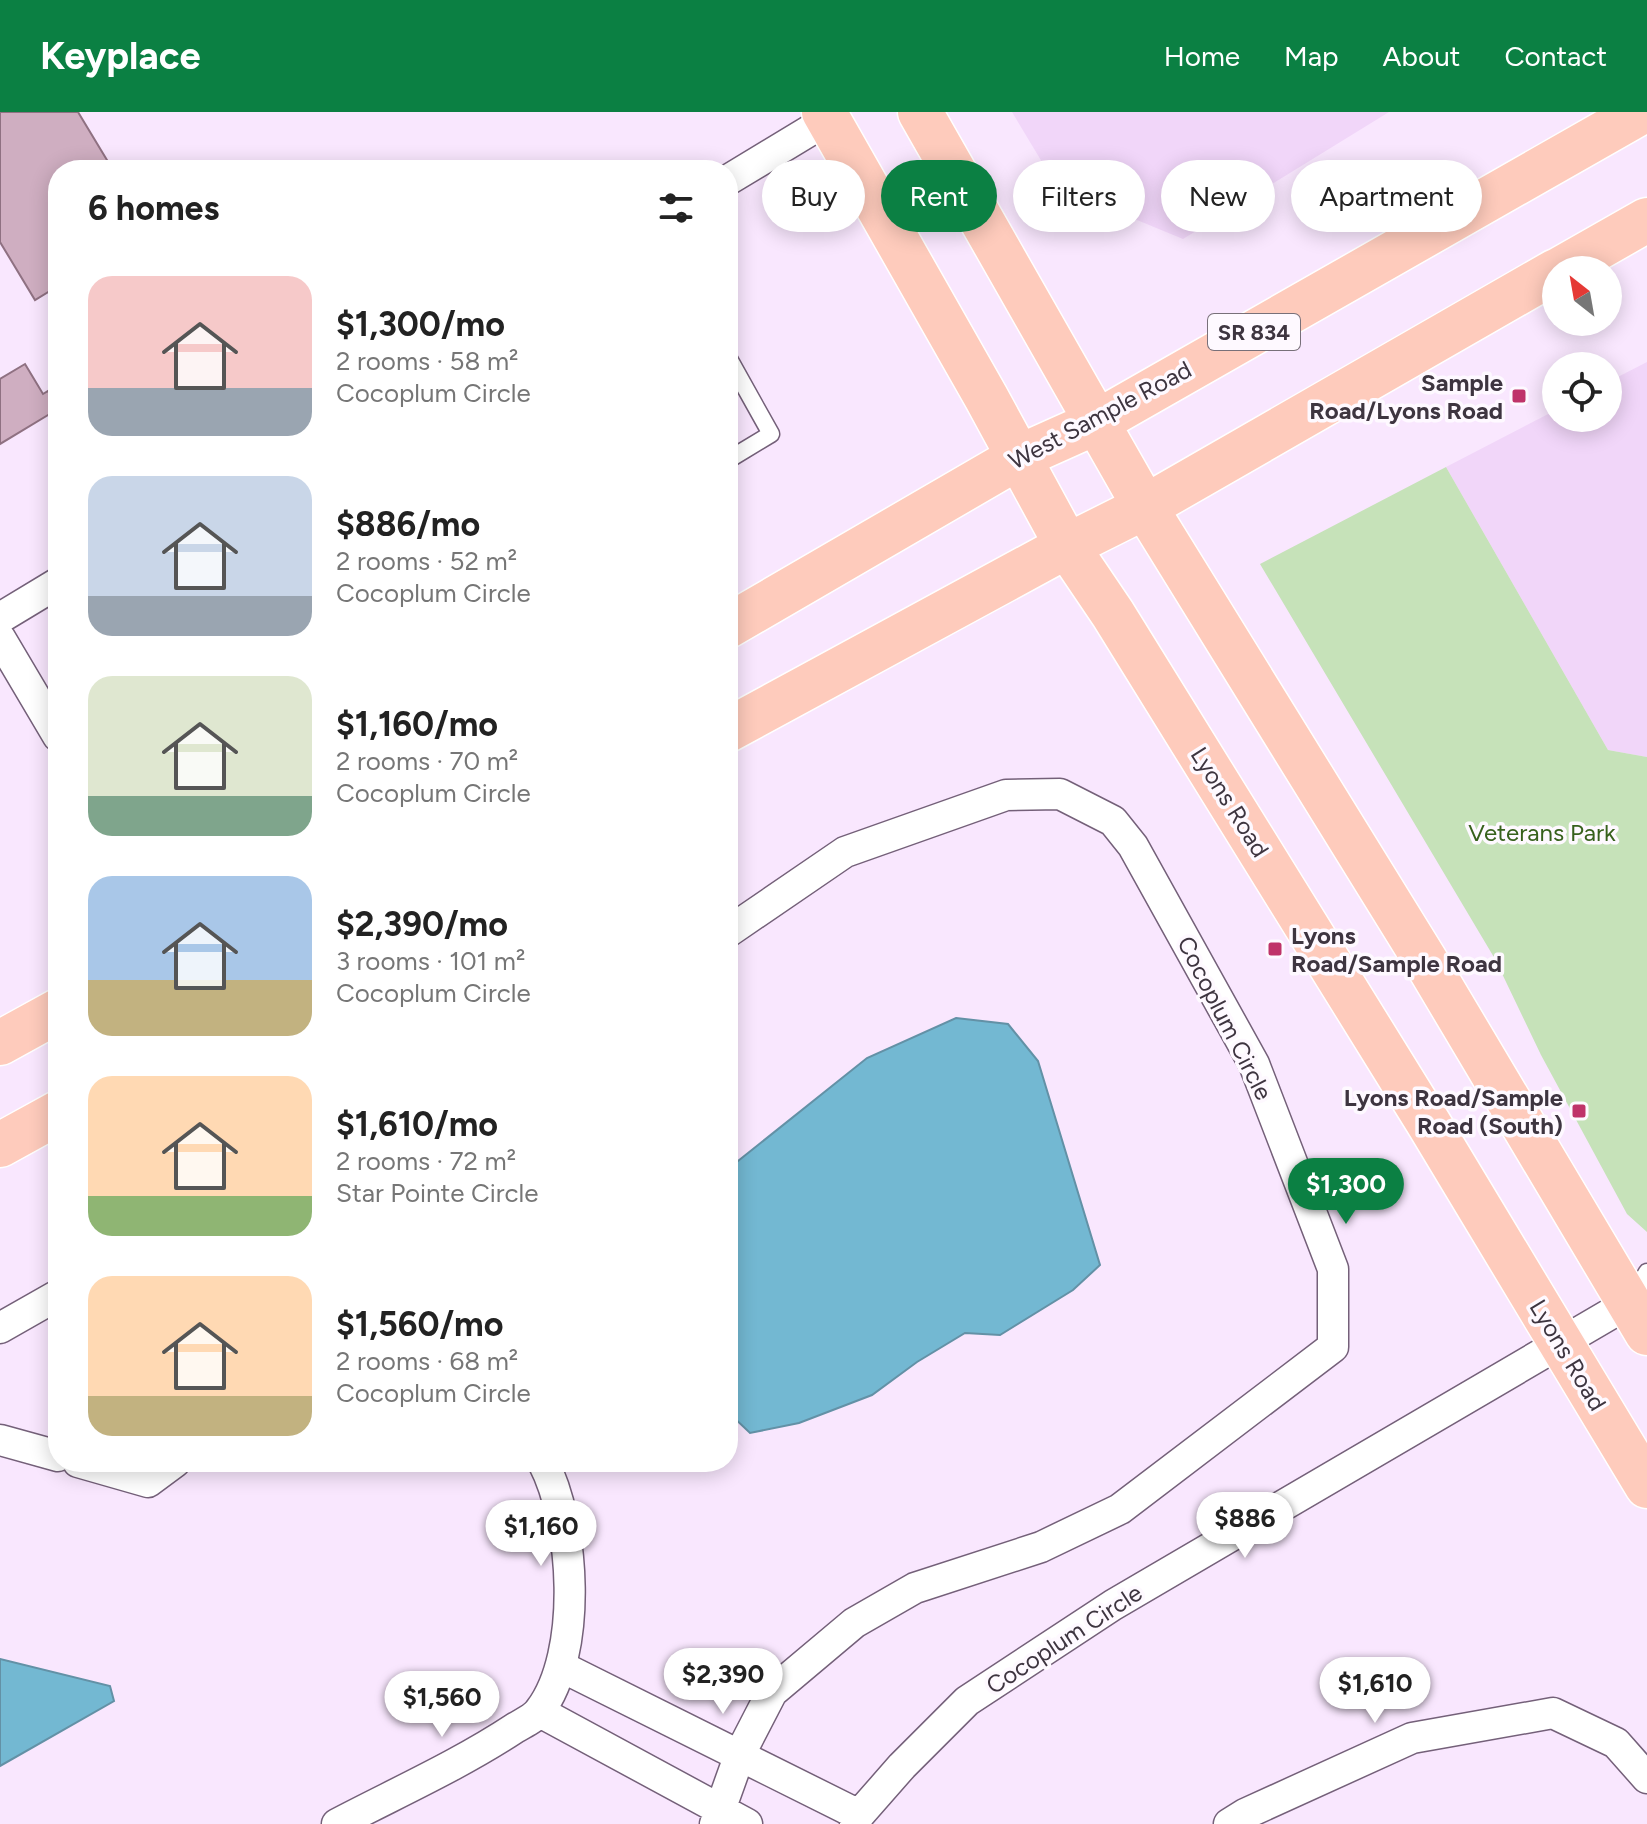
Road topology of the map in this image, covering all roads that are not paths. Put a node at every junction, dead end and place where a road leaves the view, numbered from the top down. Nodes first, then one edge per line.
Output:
1 (920, 112) edge
2 (1641, 112) edge
3 (826, 116) edge
4 (738, 173) edge
5 (1647, 220) edge
6 (1583, 256) edge
7 (1542, 280) edge
8 (738, 375) edge
9 (1097, 422) junction
10 (738, 454) edge
11 (1019, 457) junction
12 (1145, 507) junction
13 (1067, 546) junction
14 (48, 589) edge
15 (0, 618) edge
16 (738, 620) edge
17 (0, 638) edge
18 (48, 719) edge
19 (738, 725) edge
20 (738, 925) edge
21 (48, 1017) edge
22 (0, 1043) edge
23 (48, 1119) edge
24 (0, 1145) edge
25 (48, 1301) edge
26 (1642, 1302) edge
27 (0, 1328) edge
28 (1561, 1343) junction
29 (0, 1440) edge
30 (48, 1453) edge
31 (113, 1472) edge
32 (162, 1472) edge
33 (548, 1472) edge
34 (1647, 1486) edge
35 (562, 1667) junction
36 (540, 1712) junction
37 (740, 1754) junction
38 (1647, 1778) edge
39 (718, 1816) edge
40 (857, 1820) edge
41 (337, 1824) edge
42 (747, 1824) edge
43 (1229, 1824) edge

1 - 9 main road
2 - 9 main road, West Sample Road / SR 834
3 - 4 street
3 - 11 main road, Lyons Road
5 - 6 main road
7 - 12 main road
8 - 10 lane
9 - 11 main road, West Sample Road / SR 834
9 - 12 main road
11 - 13 main road, Lyons Road
11 - 16 main road, West Sample Road / SR 834
12 - 13 main road
12 - 26 main road
13 - 19 main road
13 - 28 main road, Lyons Road
14 - 15 street
17 - 18 street
20 - 37 street, Cocoplum Circle
21 - 22 main road
23 - 24 main road
25 - 27 street
26 - 28 street, Cocoplum Circle
28 - 34 main road, Lyons Road
28 - 40 street, Cocoplum Circle
29 - 30 street
31 - 32 street
33 - 35 street
35 - 36 street
35 - 37 street, Cocoplum Circle
36 - 39 street
36 - 41 street
37 - 39 street, Cocoplum Circle
37 - 40 street, Cocoplum Circle
38 - 43 street
39 - 42 street

